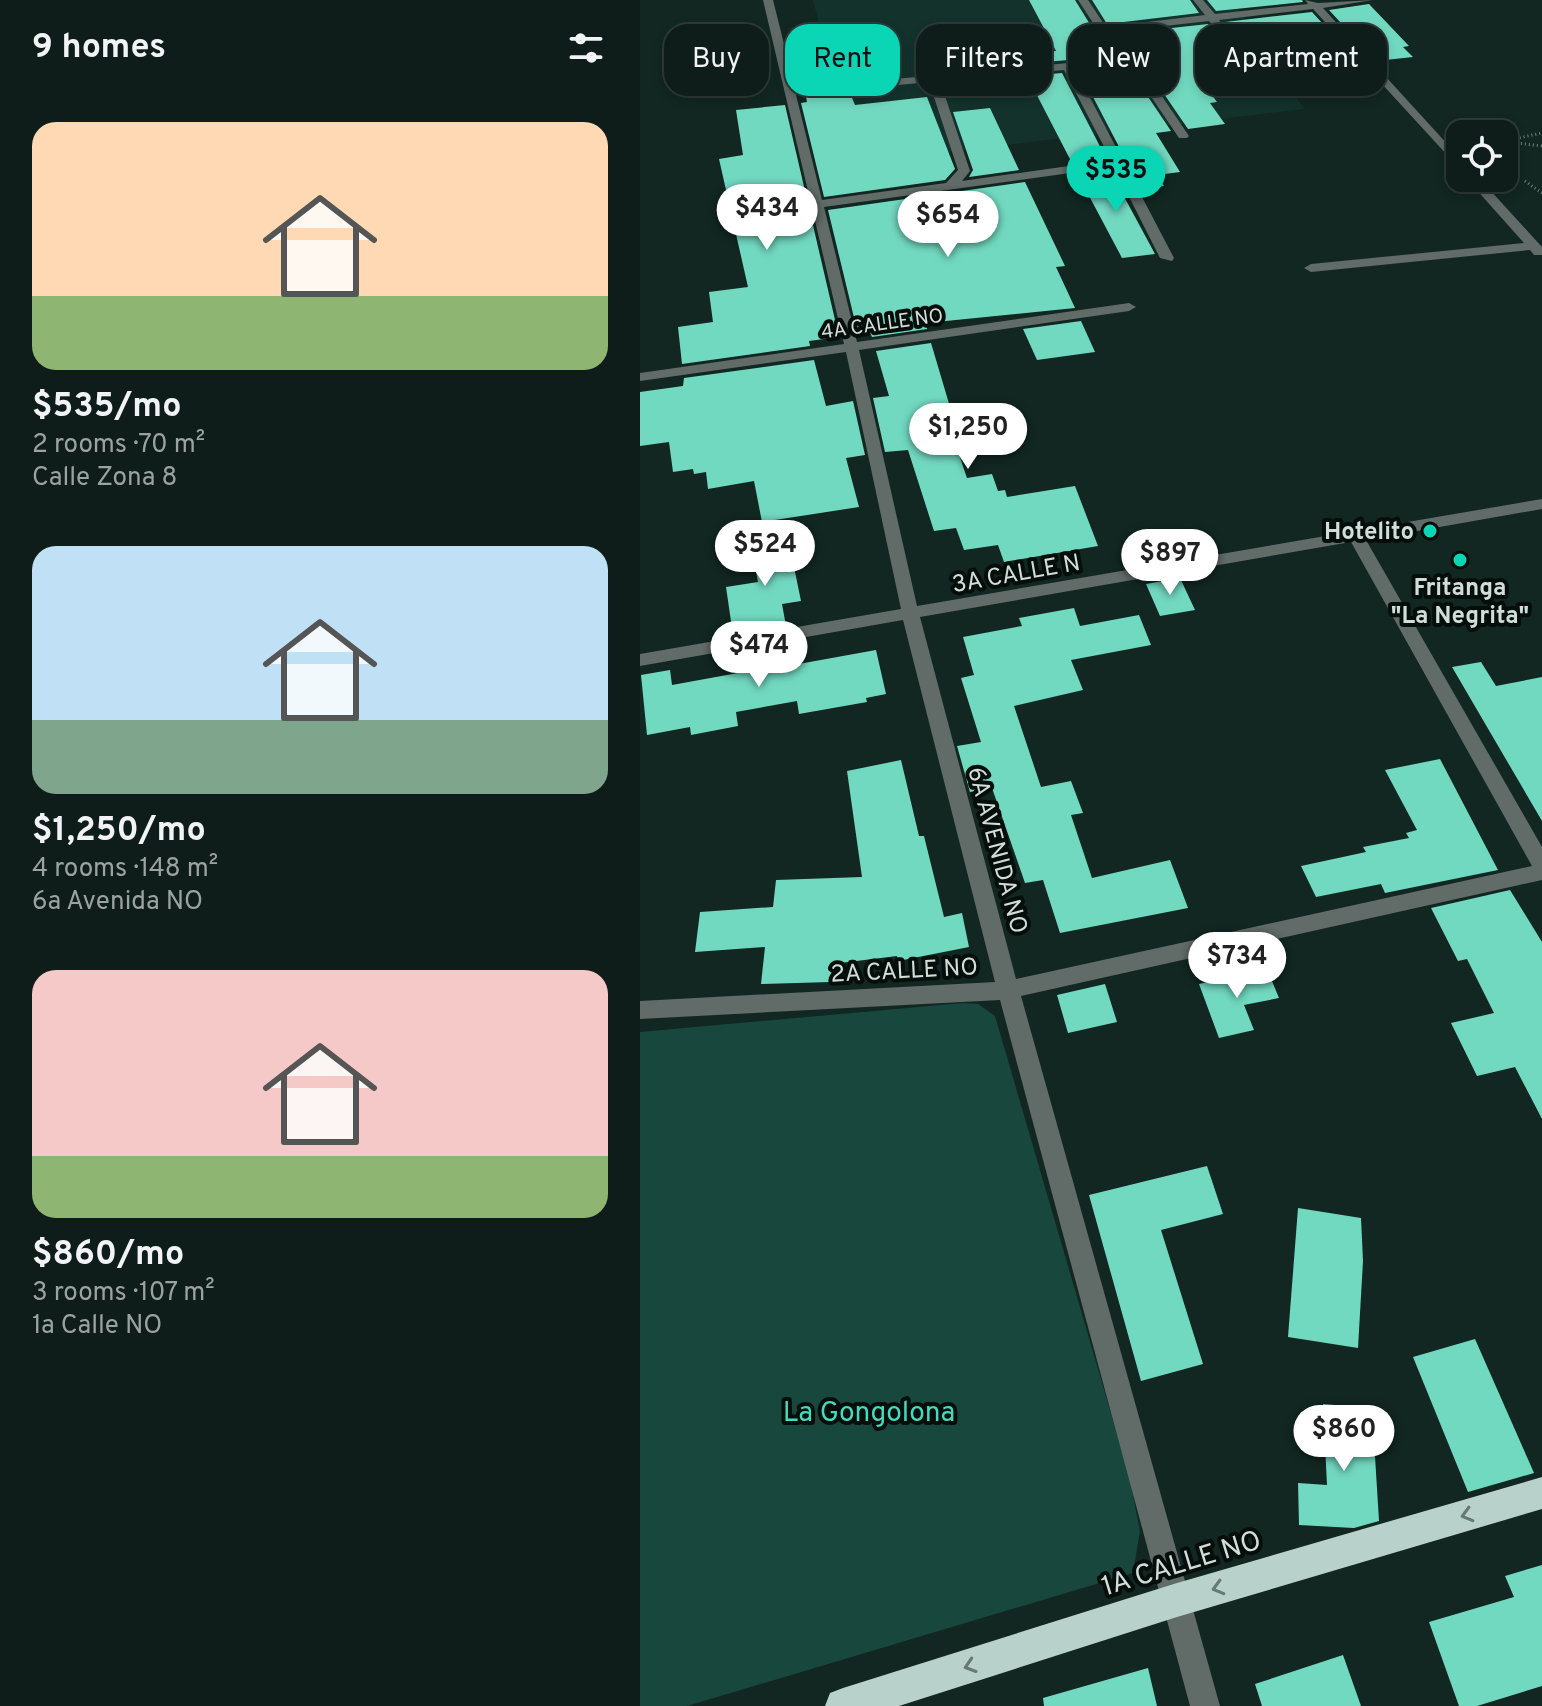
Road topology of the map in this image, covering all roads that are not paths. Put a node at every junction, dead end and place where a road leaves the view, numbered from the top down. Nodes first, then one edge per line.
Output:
1 (768, 0) edge
2 (1083, 0) edge
3 (1198, 0) edge
4 (1368, 0) edge
5 (1313, 3) edge
6 (1211, 18) junction
7 (1099, 24) edge
8 (1157, 24) edge
9 (1216, 24) edge
10 (785, 68) edge
11 (792, 96) edge
12 (939, 96) edge
13 (1083, 96) edge
14 (1156, 96) edge
15 (1183, 136) dead end
16 (1446, 150) edge
17 (1117, 163) junction
18 (950, 186) junction
19 (1485, 192) edge
20 (818, 204) junction
21 (1540, 252) edge
22 (1167, 258) dead end
23 (1311, 268) dead end
24 (1129, 307) dead end
25 (852, 348) junction
26 (640, 377) edge
27 (1542, 504) edge
28 (1356, 537) junction
29 (911, 616) junction
30 (640, 660) edge
31 (1542, 865) edge
32 (1542, 872) edge
33 (1008, 990) junction
34 (640, 1010) edge
35 (1542, 1493) edge
36 (1177, 1600) junction
37 (843, 1706) edge
38 (1205, 1706) edge

1 - 10 street, 6A AVENIDA NO
2 - 7 street
3 - 6 street
4 - 5 street
5 - 6 street
5 - 16 street
6 - 8 street
6 - 9 street
11 - 20 street, 6A AVENIDA NO
12 - 18 street
13 - 17 street
14 - 15 street
17 - 18 street
17 - 22 street
18 - 20 street
19 - 21 street
20 - 25 street, 6A AVENIDA NO
21 - 23 street
24 - 25 street, 4A CALLE NO
25 - 26 street, 4A CALLE NO
25 - 29 street, 6A AVENIDA NO
27 - 28 street, 3A CALLE N
28 - 29 street, 3A CALLE N
28 - 31 street
29 - 30 street, 3A CALLE N
29 - 33 street, 6A AVENIDA NO
32 - 33 street, 2A CALLE NO
33 - 34 street, 2A CALLE NO
33 - 36 street, 6A AVENIDA NO
35 -> 36 highway, 1A CALLE NO
36 -> 37 highway, 1A CALLE NO
36 - 38 street, 6A AVENIDA NO

